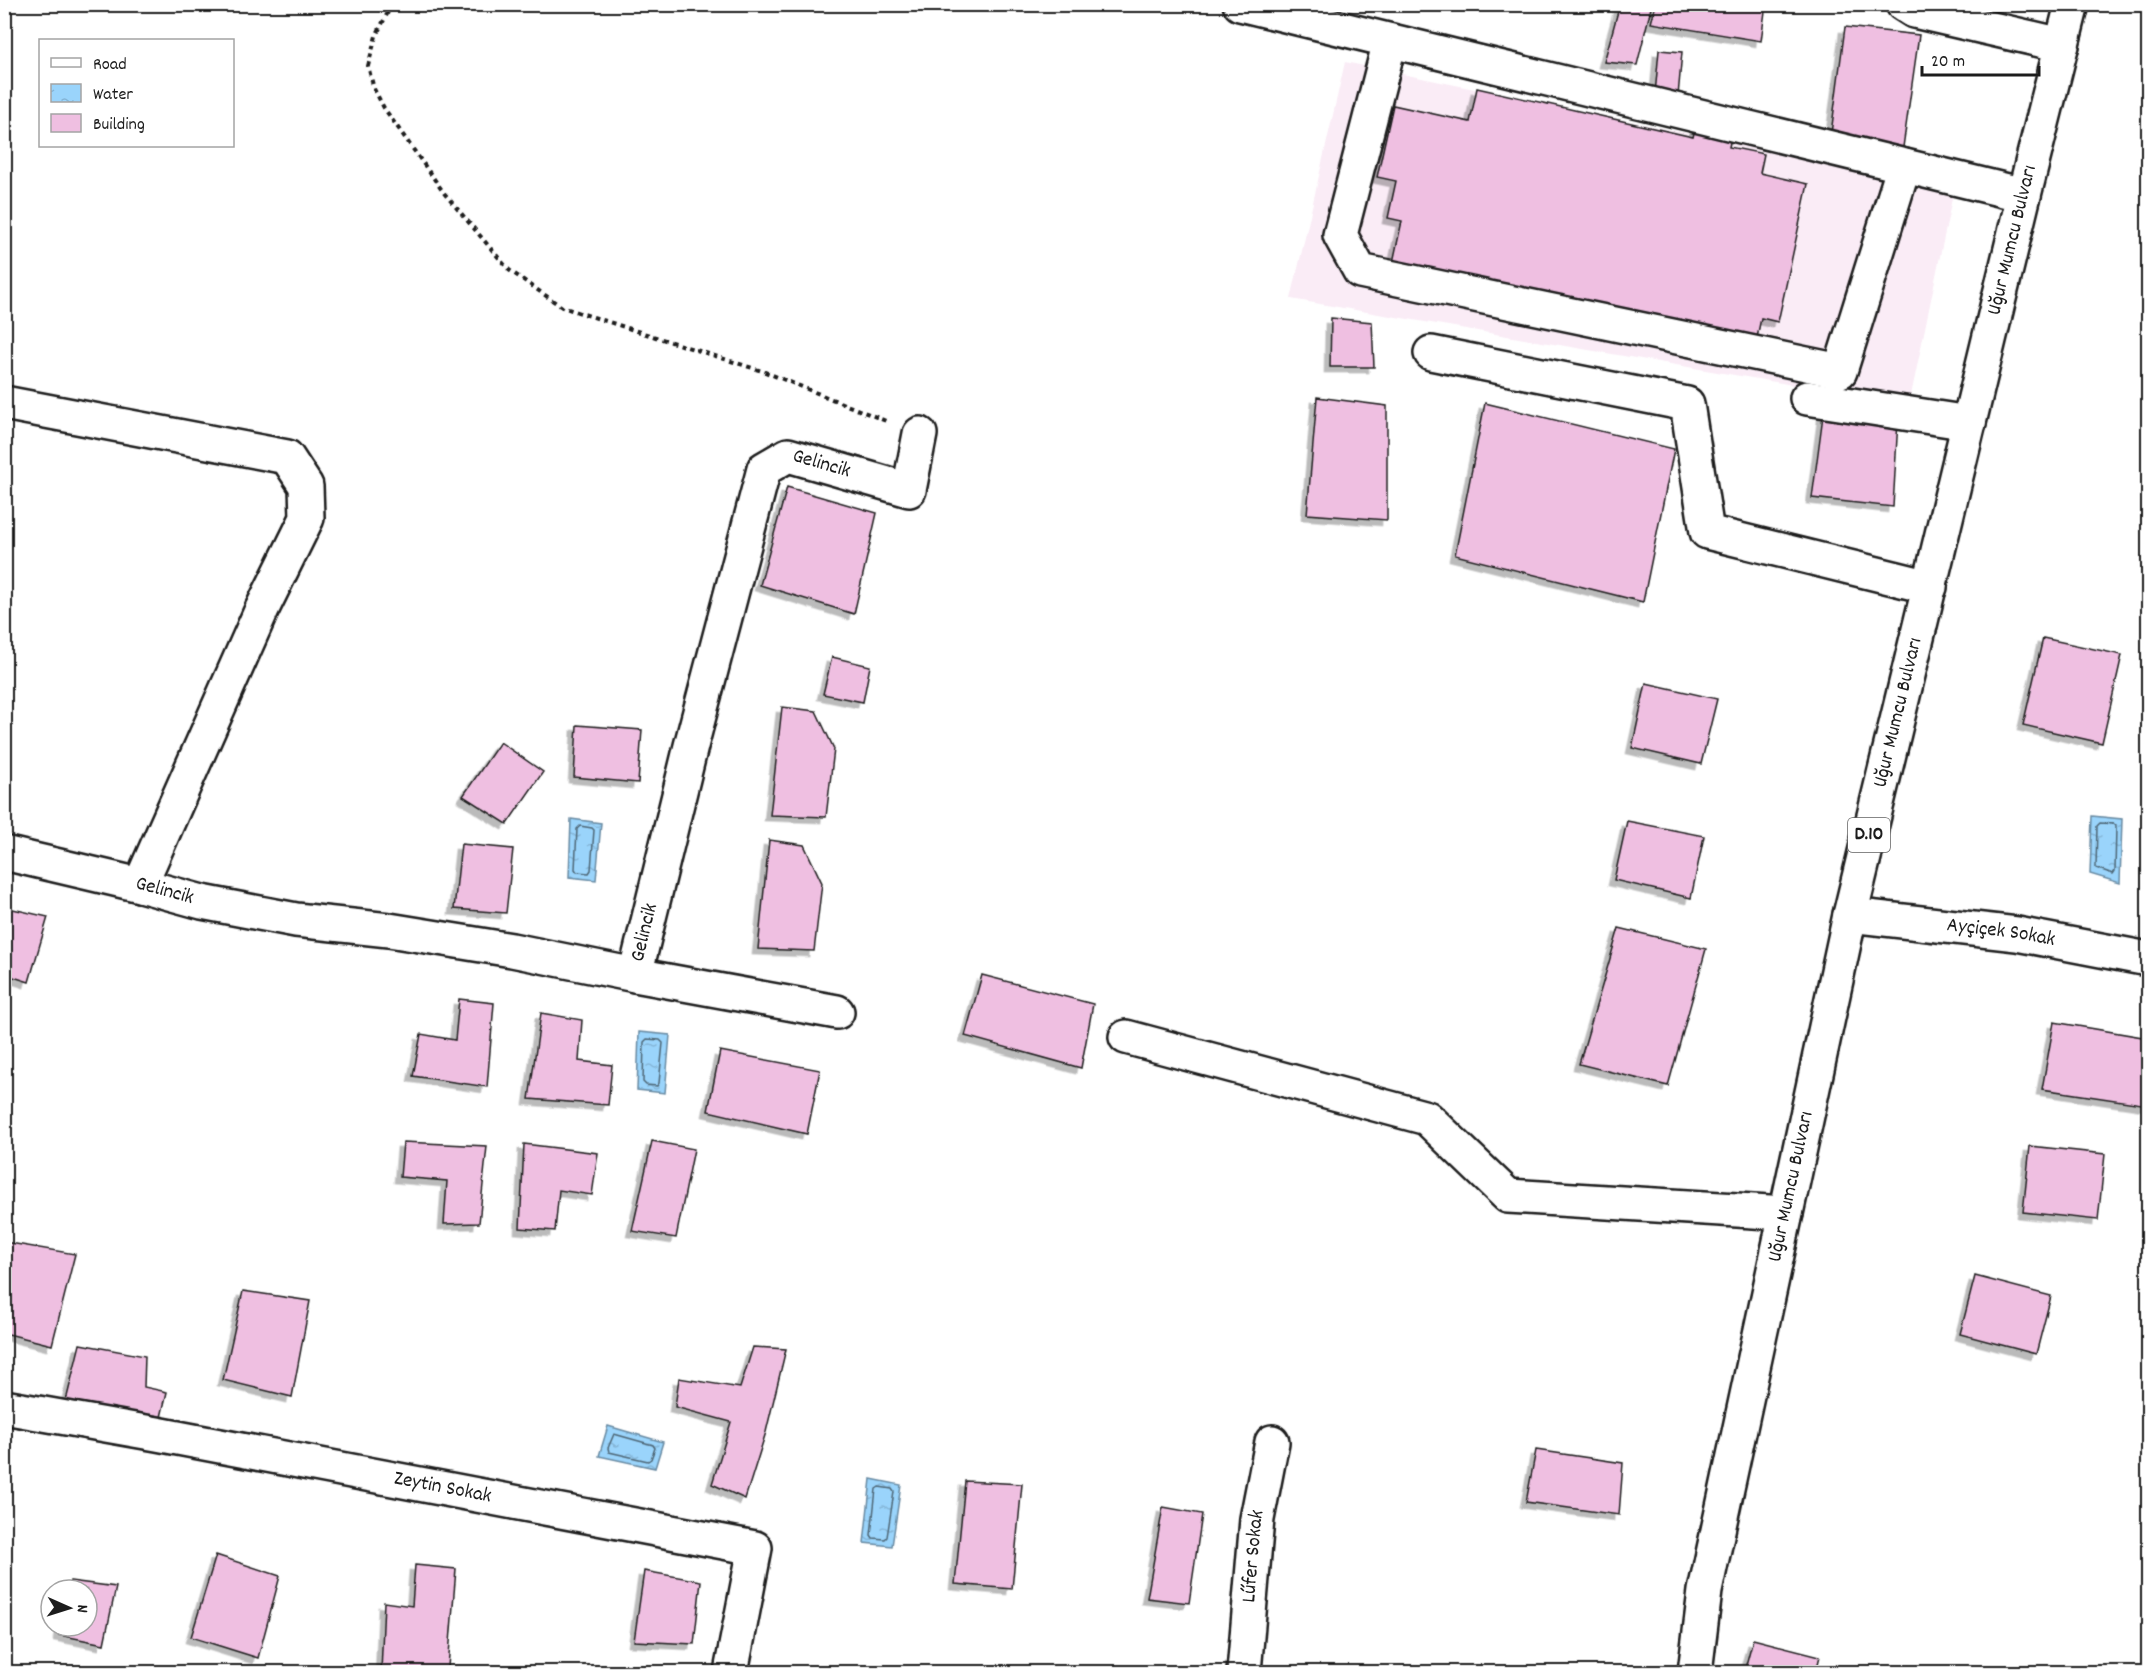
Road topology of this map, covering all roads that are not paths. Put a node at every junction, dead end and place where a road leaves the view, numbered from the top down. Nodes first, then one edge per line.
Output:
1 (1240, 4) edge
2 (1903, 4) edge
3 (2072, 4) edge
4 (1390, 41) junction
5 (2062, 45) junction
6 (1904, 166) junction
7 (2024, 195) junction
8 (1431, 353) dead end
9 (1807, 398) dead end
10 (4, 403) edge
11 (1970, 423) junction
12 (920, 434) road end
13 (1930, 587) junction
14 (4, 853) edge
15 (140, 885) junction
16 (1850, 915) junction
17 (2148, 959) edge
18 (634, 975) junction
19 (837, 1012) dead end
20 (1126, 1037) dead end
21 (1786, 1214) junction
22 (4, 1407) edge
23 (1272, 1442) dead end
24 (731, 1672) edge
25 (1244, 1672) edge
26 (1695, 1672) edge

1 - 4 street
2 - 5 street
3 - 5 street, Uğur Mumcu Bulvarı / D.10
4 - 6 street
4 - 6 street
5 - 7 street, Uğur Mumcu Bulvarı / D.10
6 - 7 street
7 - 11 street, Uğur Mumcu Bulvarı / D.10
8 - 13 street
9 - 11 street
10 - 15 street
11 - 13 street, Uğur Mumcu Bulvarı / D.10
12 - 18 street, Gelincik
13 - 16 street, Uğur Mumcu Bulvarı / D.10
14 - 15 street, Gelincik
15 - 18 street, Gelincik
16 - 17 street, Ayçiçek Sokak
16 - 21 street, Uğur Mumcu Bulvarı / D.10
18 - 19 street
20 - 21 street
21 - 26 street, Uğur Mumcu Bulvarı / D.10
22 - 24 street, Zeytin Sokak
23 - 25 street, Lűfer Sokak

